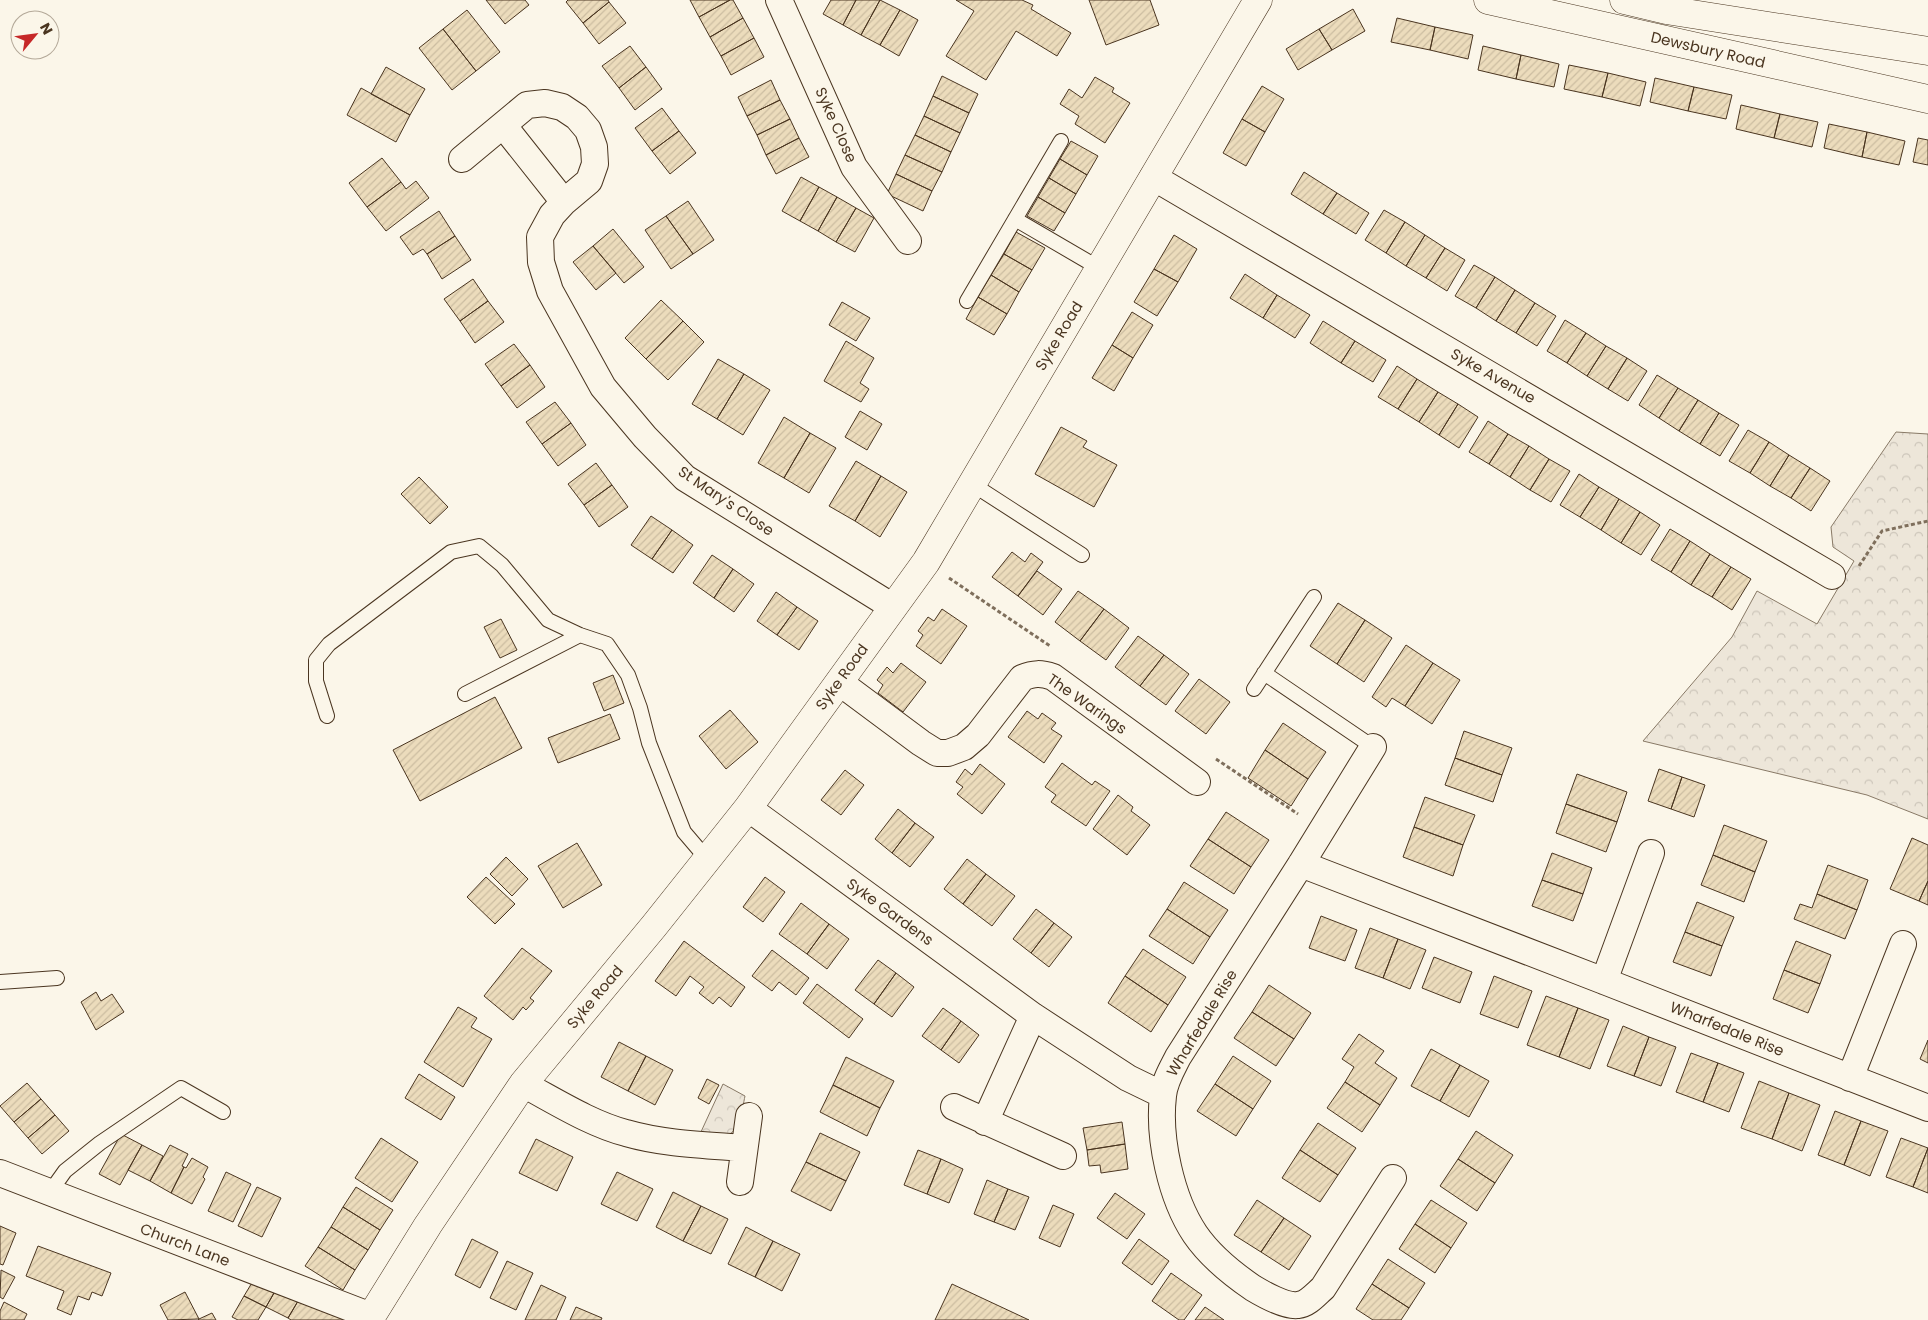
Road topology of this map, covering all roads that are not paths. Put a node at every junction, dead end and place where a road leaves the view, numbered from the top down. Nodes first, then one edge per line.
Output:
1 (780, 0) edge
2 (1258, 0) edge
3 (1488, 0) edge
4 (1624, 0) edge
5 (1928, 52) edge
6 (1928, 99) edge
7 (503, 125) junction
8 (1061, 141) dead end
9 (462, 160) dead end
10 (1153, 177) junction
11 (564, 202) junction
12 (1015, 219) junction
13 (908, 241) dead end
14 (1099, 268) junction
15 (967, 301) dead end
16 (972, 484) junction
17 (1082, 555) dead end
18 (1832, 576) road end
19 (1314, 597) dead end
20 (893, 607) junction
21 (580, 635) junction
22 (1264, 673) junction
23 (839, 682) junction
24 (1254, 689) dead end
25 (465, 694) dead end
26 (327, 716) dead end
27 (1373, 747) joint
28 (1197, 782) dead end
29 (748, 808) junction
30 (1652, 853) dead end
31 (707, 859) junction
32 (1301, 864) junction
33 (1904, 944) dead end
34 (57, 978) dead end
35 (1604, 981) junction
36 (0, 982) edge
37 (1033, 1016) junction
38 (1850, 1078) junction
39 (523, 1084) junction
40 (1163, 1095) junction
41 (954, 1107) dead end
42 (1928, 1108) edge
43 (222, 1112) dead end
44 (749, 1116) dead end
45 (985, 1122) junction
46 (744, 1148) junction
47 (1063, 1156) dead end
48 (0, 1173) edge
49 (1393, 1178) dead end
50 (740, 1182) dead end
51 (50, 1192) junction
52 (373, 1319) edge

1 - 13 street, Syke Close
2 - 10 street, Syke Road
3 - 6 street, Dewsbury Road
4 - 5 street, Dewsbury Road
7 - 9 street, St Mary's Close
7 - 11 street
7 - 11 street, St Mary's Close
8 - 12 lane
10 - 14 street, Syke Road
10 - 18 street, Syke Avenue
11 - 20 street, St Mary's Close
12 - 14 lane
12 - 15 lane
14 - 16 street, Syke Road
16 - 17 lane
16 - 20 street, Syke Road
19 - 22 lane
20 - 23 street, Syke Road
21 - 25 lane
21 - 26 lane
21 - 31 lane
22 - 24 lane
22 - 27 lane
23 - 28 street, The Warings
23 - 29 street, Syke Road
27 - 32 street, Wharfedale Rise
29 - 31 street, Syke Road
29 - 37 street, Syke Gardens
30 - 35 street
31 - 39 street, Syke Road
32 - 35 street, Wharfedale Rise
32 - 40 street, Wharfedale Rise
33 - 38 street
34 - 36 lane
35 - 38 street, Wharfedale Rise
37 - 40 street, Syke Gardens
37 - 45 street
38 - 42 street, Wharfedale Rise
39 - 46 street
39 - 52 street, Syke Road
40 - 49 street, Wharfedale Rise
41 - 45 street
43 - 51 lane
44 - 46 street
45 - 47 street
46 - 50 street
48 - 51 street, Church Lane
51 - 52 street, Church Lane

